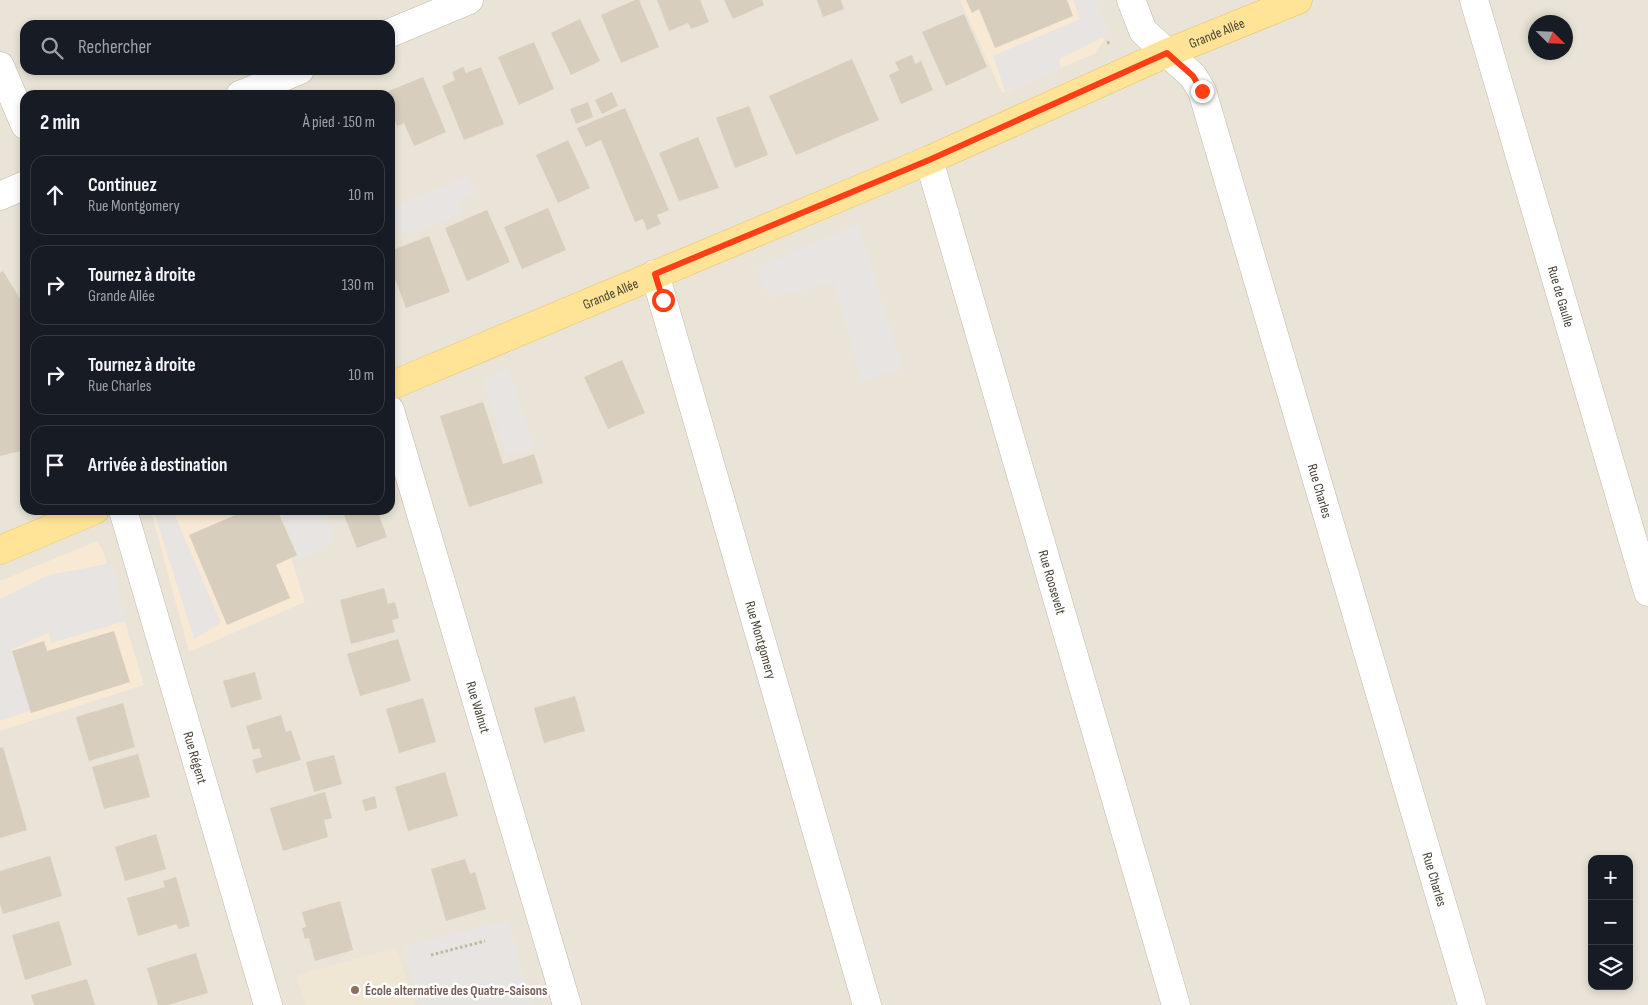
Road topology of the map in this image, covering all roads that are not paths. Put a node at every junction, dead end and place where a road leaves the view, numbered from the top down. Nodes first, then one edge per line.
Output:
1 (469, 0) edge
2 (1131, 0) edge
3 (1298, 0) edge
4 (1474, 0) edge
5 (395, 31) edge
6 (1167, 53) junction
7 (0, 66) edge
8 (288, 75) edge
9 (252, 90) edge
10 (20, 113) edge
11 (929, 160) junction
12 (20, 187) edge
13 (0, 196) edge
14 (655, 274) junction
15 (395, 384) edge
16 (395, 427) edge
17 (83, 515) edge
18 (124, 515) edge
19 (0, 550) edge
20 (1648, 592) edge
21 (268, 1005) edge
22 (567, 1005) edge
23 (867, 1005) edge
24 (1176, 1005) edge
25 (1472, 1005) edge

1 - 5 street
2 - 6 street, Rue Charles
3 - 6 main road, Grande Allée
4 - 20 street, Rue de Gaulle
6 - 11 main road, Grande Allée
6 - 25 street, Rue Charles
7 - 10 street
8 - 9 street
11 - 14 main road, Grande Allée
11 - 24 street, Rue Roosevelt
12 - 13 street
14 - 15 main road, Grande Allée
14 - 23 street, Rue Montgomery
16 - 22 street, Rue Walnut
17 - 19 main road
18 - 21 street, Rue Régent

